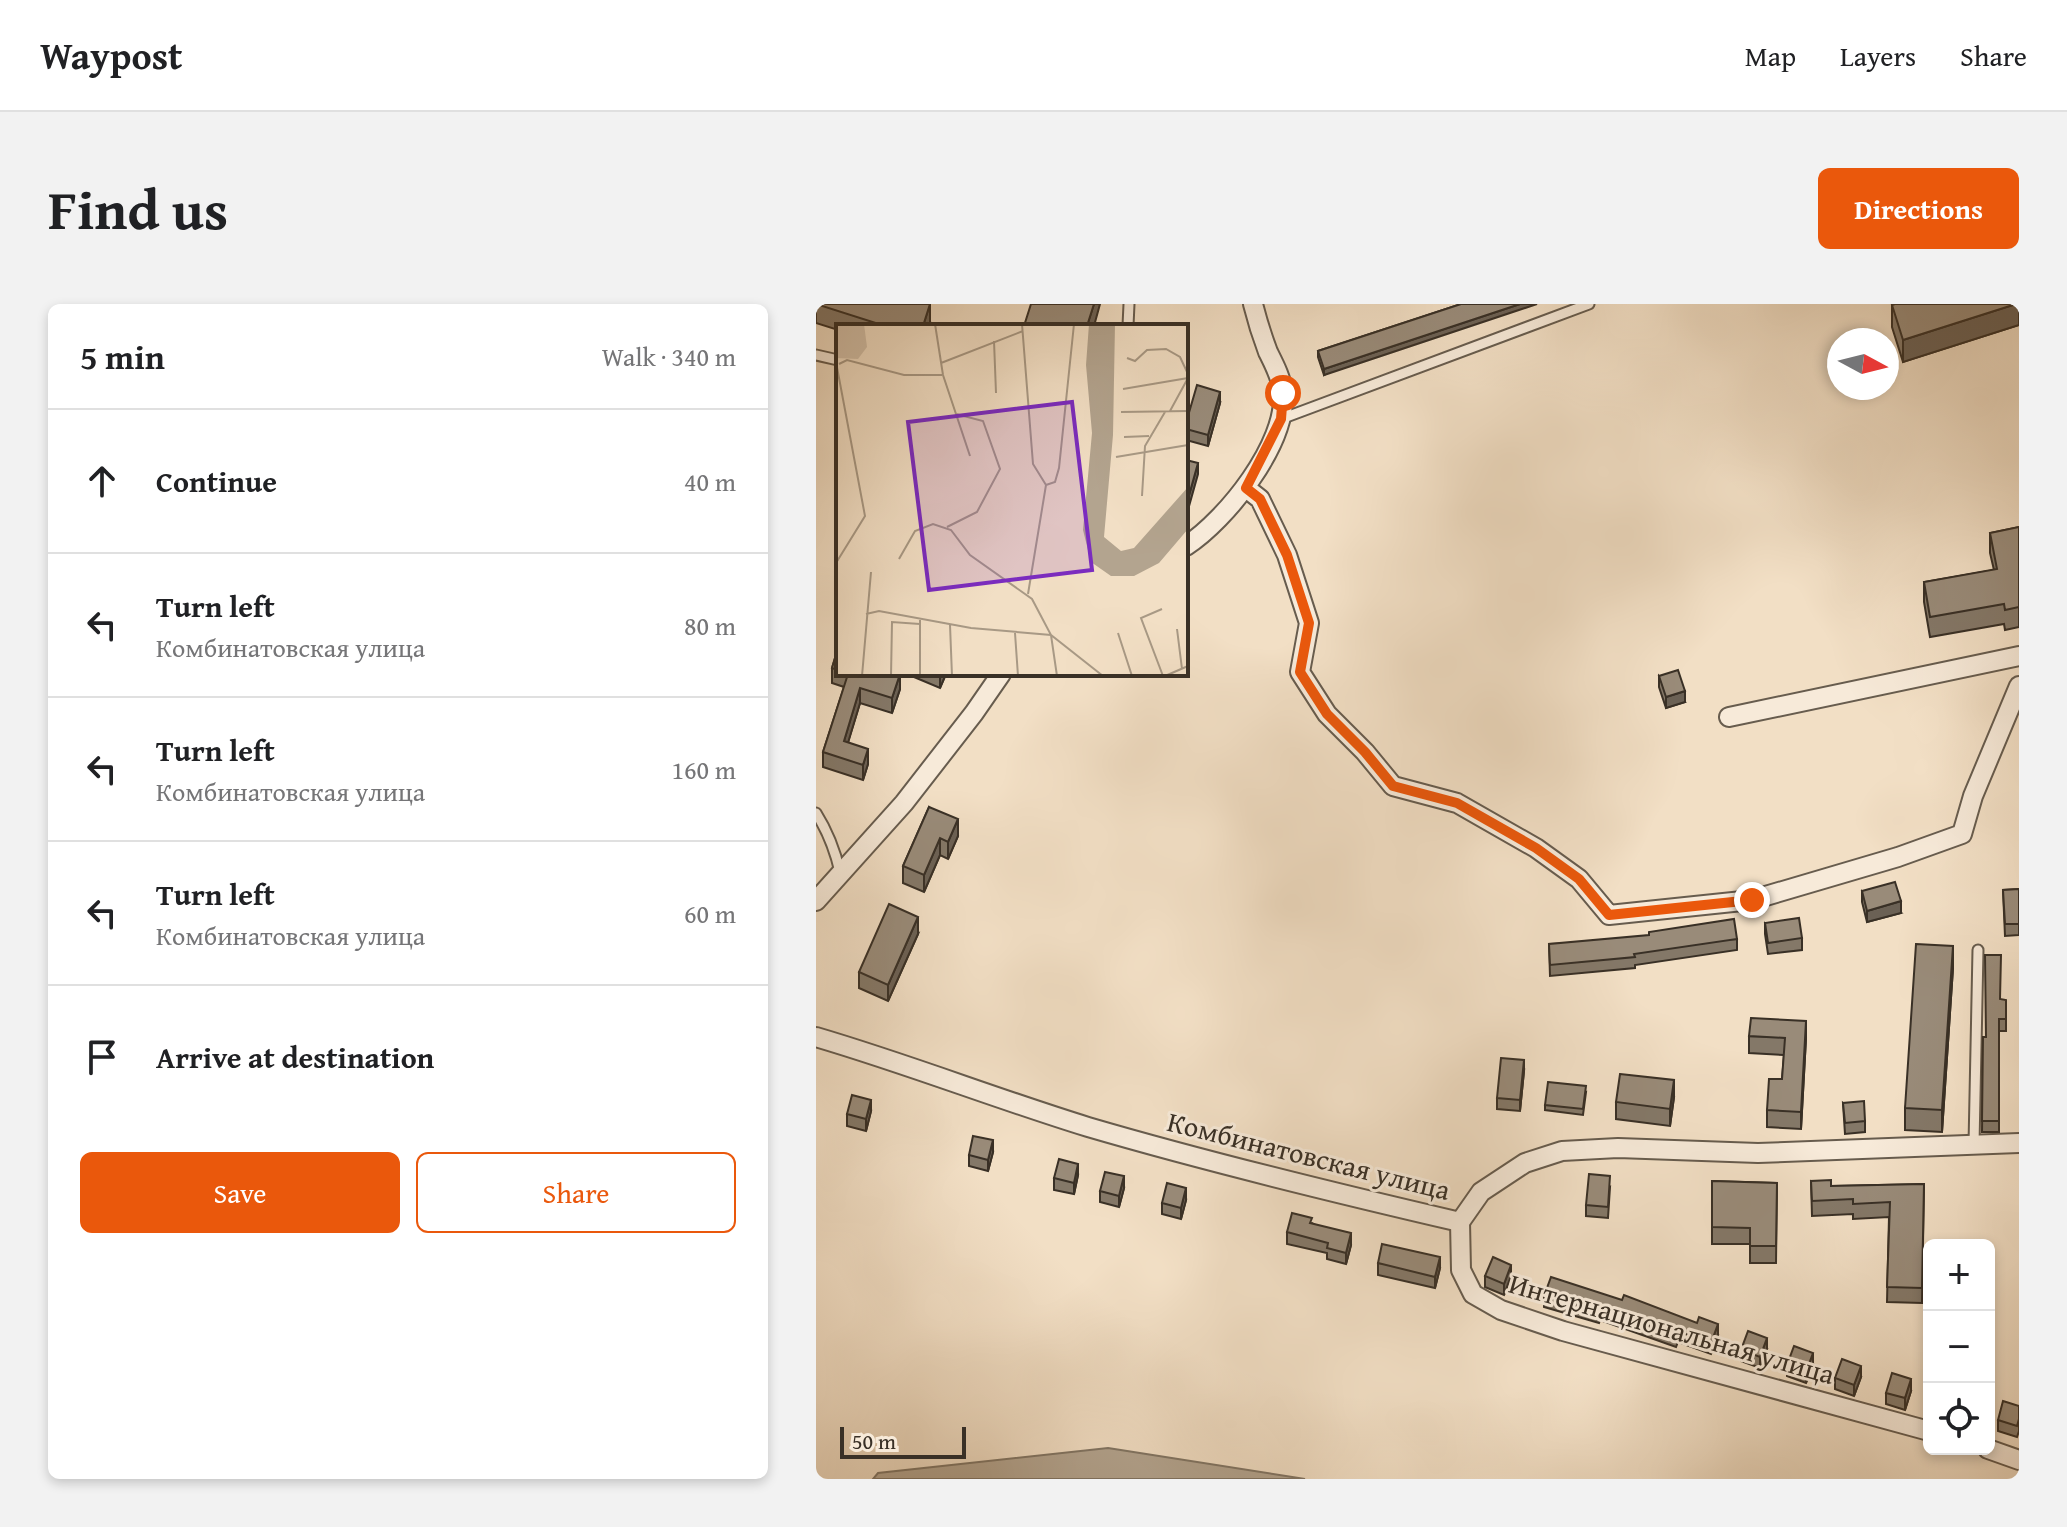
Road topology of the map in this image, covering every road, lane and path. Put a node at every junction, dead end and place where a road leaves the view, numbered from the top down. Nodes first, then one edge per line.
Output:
1 (1129, 304) edge
2 (1253, 304) edge
3 (1589, 304) edge
4 (1128, 324) edge
5 (816, 355) edge
6 (836, 360) edge
7 (1281, 419) junction
8 (1246, 488) junction
9 (1188, 544) edge
10 (2019, 656) edge
11 (1000, 676) edge
12 (2019, 686) edge
13 (1729, 717) dead end
14 (816, 813) edge
15 (840, 875) junction
16 (816, 901) edge
17 (1978, 950) dead end
18 (816, 1037) edge
19 (2019, 1143) edge
20 (1974, 1145) junction
21 (1460, 1222) junction
22 (1923, 1429) edge
23 (1995, 1451) edge
24 (2019, 1460) edge

1 - 4 lane
2 - 7 street
3 - 7 lane
5 - 6 lane
7 - 8 street
8 - 9 street
8 - 12 street
10 - 13 street
11 - 15 street
14 - 15 lane
15 - 16 street
17 - 20 lane
18 - 21 street, Комбинатовская улица
19 - 20 street, Комбинатовская улица
20 - 21 street, Комбинатовская улица
21 - 22 street, Интернациональная улица
23 - 24 street

